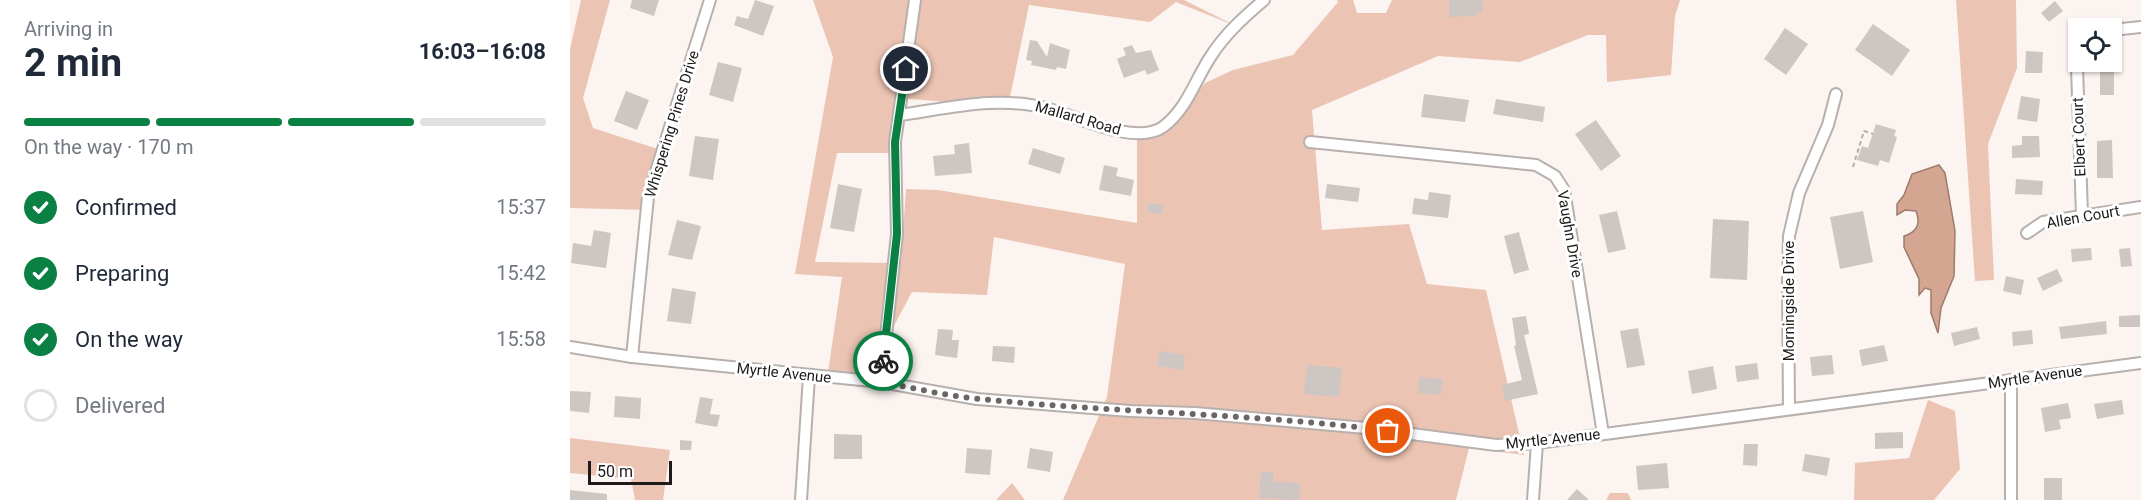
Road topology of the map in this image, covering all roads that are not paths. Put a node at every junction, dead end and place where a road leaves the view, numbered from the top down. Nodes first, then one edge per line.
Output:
1 (710, 0) edge
2 (915, 0) edge
3 (1264, 0) edge
4 (2141, 27) edge
5 (2122, 29) edge
6 (2077, 72) edge
7 (1836, 94) dead end
8 (900, 115) junction
9 (1310, 142) dead end
10 (2141, 207) edge
11 (2082, 215) junction
12 (2027, 233) dead end
13 (570, 347) edge
14 (632, 357) junction
15 (2141, 363) edge
16 (809, 376) junction
17 (2011, 380) junction
18 (881, 382) junction
19 (1790, 409) junction
20 (1604, 434) junction
21 (1537, 443) junction
22 (801, 500) edge
23 (1533, 500) edge
24 (2011, 500) edge

1 - 14 street, Whispering Pines Drive
2 - 8 street
3 - 8 street, Mallard Road
4 - 5 street
6 - 11 street, Elbert Court
7 - 19 street, Morningside Drive
8 - 18 street
9 - 20 street, Vaughn Drive
10 - 11 street, Allen Court
11 - 12 street, Allen Court
13 - 14 street, Myrtle Avenue
14 - 16 street, Myrtle Avenue
15 - 17 street, Myrtle Avenue
16 - 18 street, Myrtle Avenue
16 - 22 street
17 - 19 street, Myrtle Avenue
17 - 24 street
18 - 21 street, Myrtle Avenue
19 - 20 street, Myrtle Avenue
20 - 21 street, Myrtle Avenue
21 - 23 street

